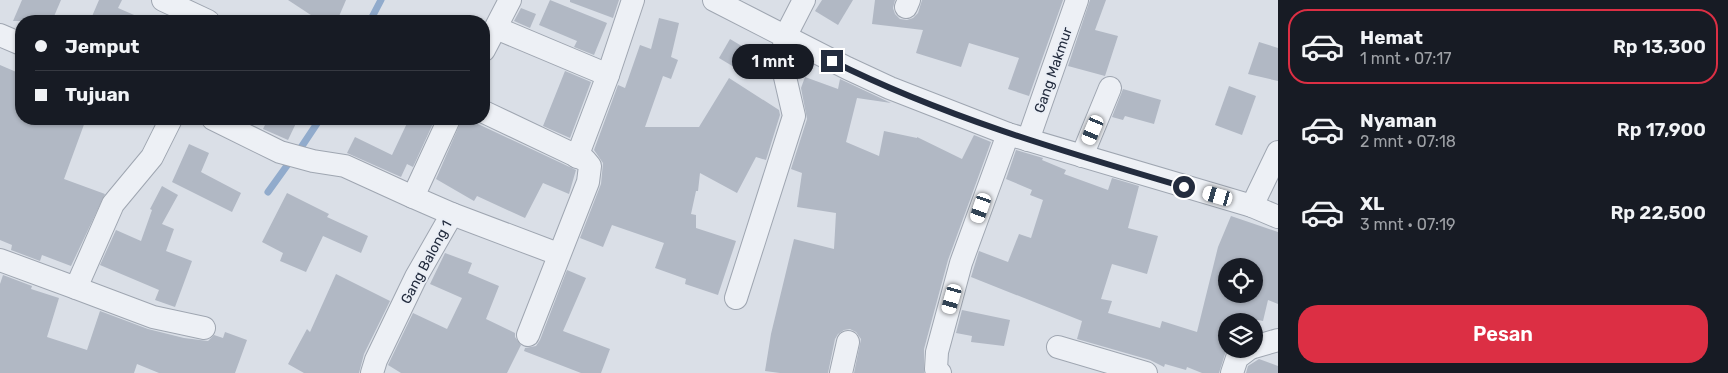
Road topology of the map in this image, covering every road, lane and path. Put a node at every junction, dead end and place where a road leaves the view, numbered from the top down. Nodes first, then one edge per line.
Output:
1 (163, 0) edge
2 (510, 0) edge
3 (633, 0) edge
4 (714, 0) edge
5 (804, 0) edge
6 (1078, 0) edge
7 (740, 6) edge
8 (195, 15) edge
9 (496, 28) junction
10 (0, 35) edge
11 (785, 37) junction
12 (490, 39) edge
13 (15, 41) edge
14 (608, 75) junction
15 (1110, 88) dead end
16 (490, 115) edge
17 (168, 125) edge
18 (225, 125) edge
19 (446, 125) edge
20 (1018, 137) junction
21 (1278, 152) edge
22 (1082, 156) junction
23 (577, 157) junction
24 (413, 197) junction
25 (1252, 206) junction
26 (452, 214) junction
27 (1278, 217) edge
28 (558, 254) junction
29 (0, 260) edge
30 (76, 288) junction
31 (736, 298) dead end
32 (204, 328) dead end
33 (528, 335) dead end
34 (1278, 340) edge
35 (848, 342) dead end
36 (1263, 344) edge
37 (1058, 347) dead end
38 (1237, 358) edge
39 (372, 373) edge
40 (842, 373) edge
41 (940, 373) edge
42 (1146, 373) edge
43 (1232, 373) edge

1 - 8 street
2 - 9 street
3 - 14 street
4 - 7 street
5 - 11 street
6 - 20 street, Gang Makmur
7 - 11 street
9 - 12 street
9 - 14 street
10 - 13 street
11 - 20 street
11 - 31 street
14 - 23 street
15 - 22 street
16 - 23 street
17 - 30 street
18 - 24 street, Gang Balong 1
19 - 24 street
20 - 22 street
20 - 41 street, Gang Makmur
21 - 25 street
22 - 25 street
23 - 28 street
24 - 26 street, Gang Balong 1
25 - 27 street
26 - 28 street
26 - 39 street, Gang Balong 1
28 - 33 street
29 - 30 street
30 - 32 street
34 - 36 street
35 - 40 street
37 - 42 street
38 - 43 street

